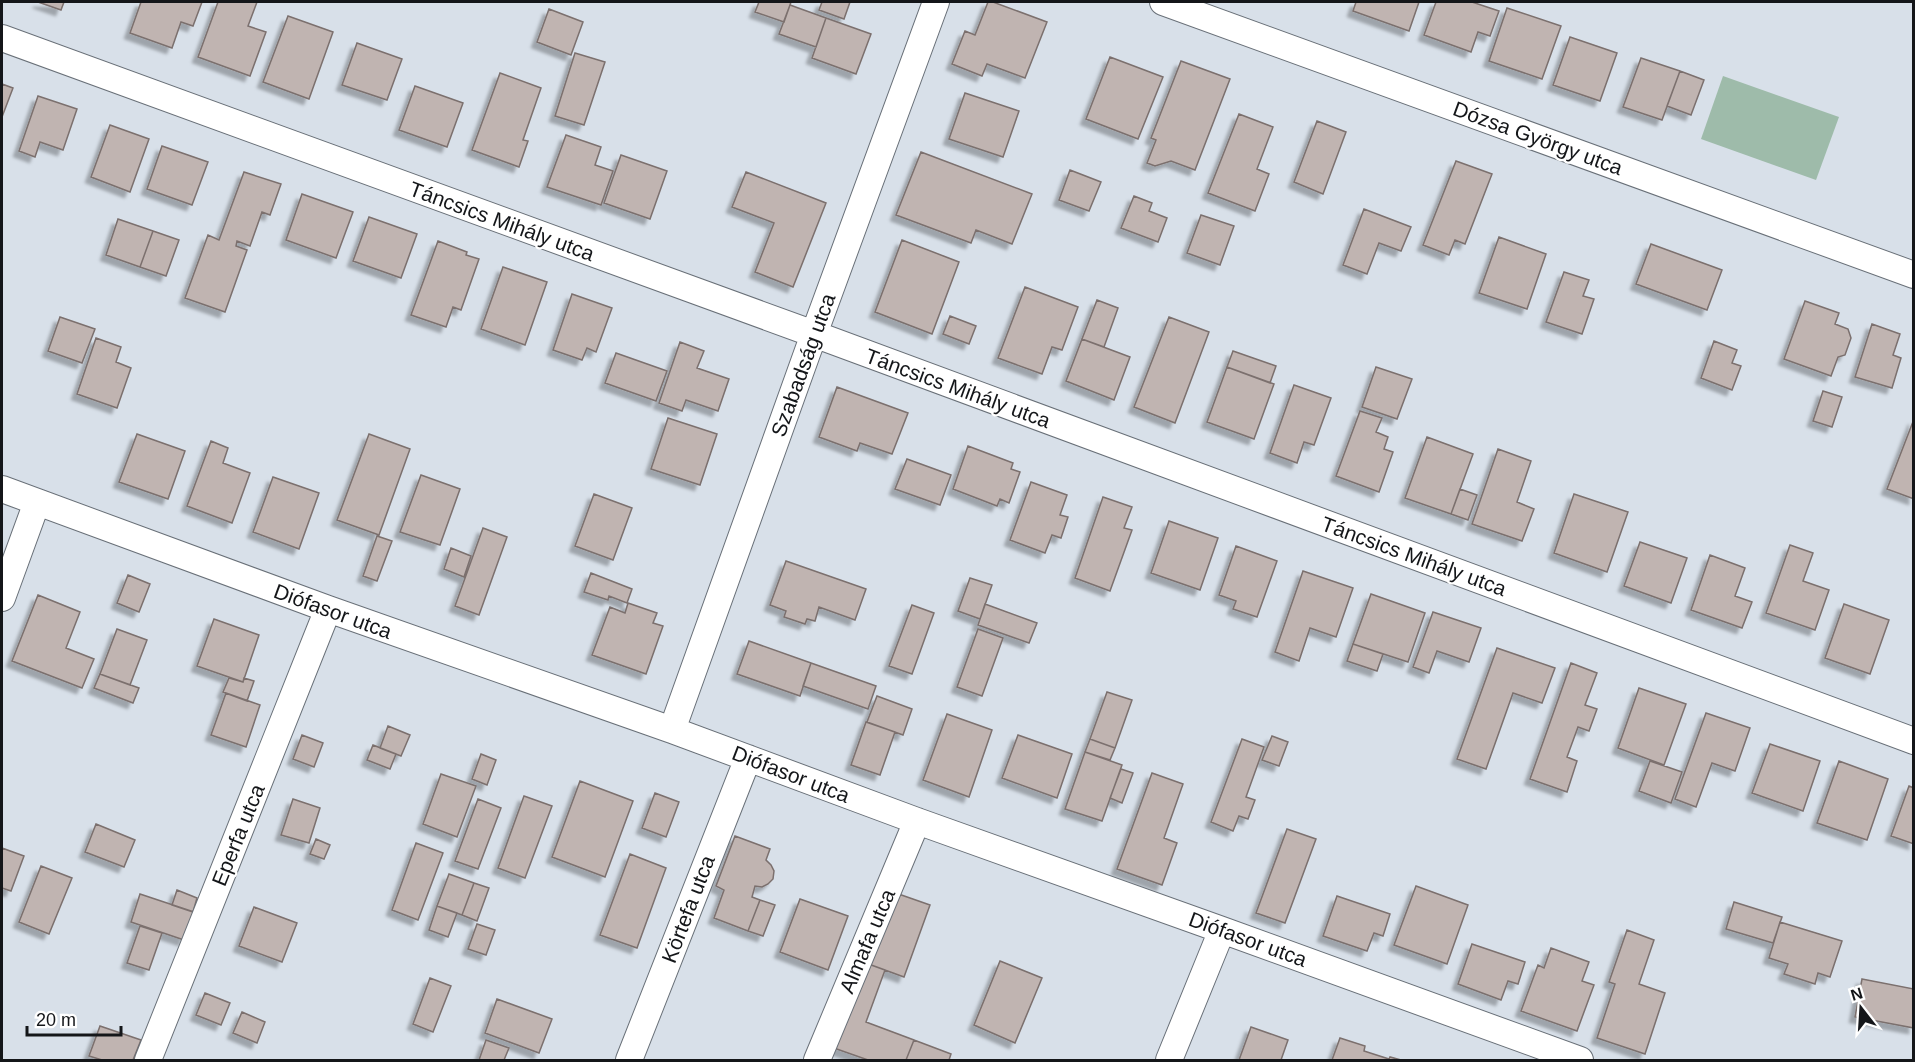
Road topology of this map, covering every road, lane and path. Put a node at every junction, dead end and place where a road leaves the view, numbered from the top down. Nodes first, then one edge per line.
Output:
1 (936, 2) edge
2 (1163, 2) edge
3 (2, 38) edge
4 (1914, 275) edge
5 (814, 334) junction
6 (2, 489) edge
7 (37, 502) junction
8 (2, 598) edge
9 (328, 609) junction
10 (672, 730) junction
11 (1914, 741) edge
12 (748, 758) junction
13 (916, 821) junction
14 (1222, 930) junction
15 (1553, 1056) edge
16 (148, 1060) edge
17 (629, 1060) edge
18 (817, 1060) edge
19 (1169, 1060) edge
20 (1580, 1060) edge

1 - 5 street, Szabadság utca
2 - 4 street, Dózsa György utca
3 - 5 street, Táncsics Mihály utca
5 - 10 street, Szabadság utca
5 - 11 street, Táncsics Mihály utca
6 - 7 street, Diófasor utca
7 - 8 street
7 - 9 street, Diófasor utca
9 - 10 street, Diófasor utca
9 - 16 street, Eperfa utca
10 - 12 street, Diófasor utca
12 - 13 street, Diófasor utca
12 - 17 street, Körtefa utca
13 - 14 street, Diófasor utca
13 - 18 street, Almafa utca
14 - 15 street, Diófasor utca
14 - 19 street
15 - 20 street, Diófasor utca

